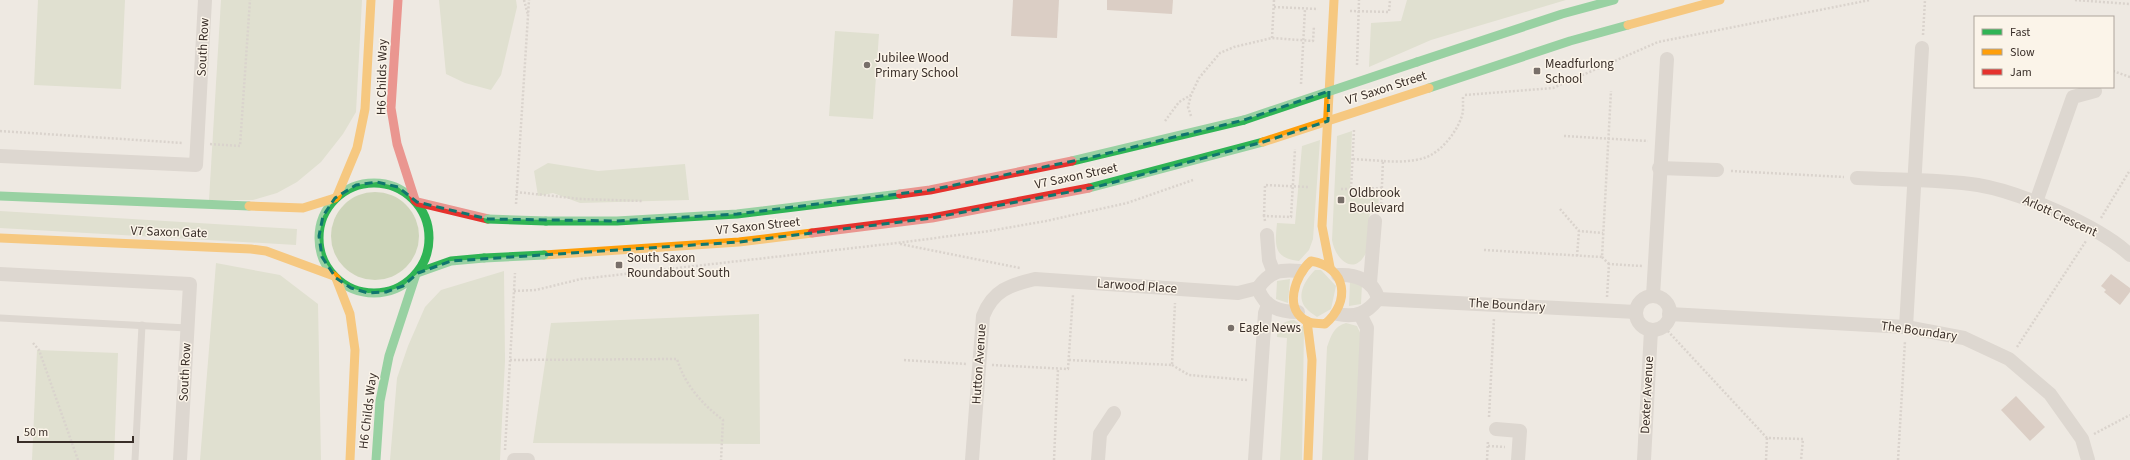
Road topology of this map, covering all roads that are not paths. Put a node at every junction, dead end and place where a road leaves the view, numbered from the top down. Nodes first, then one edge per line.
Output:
1 (205, 0) edge
2 (371, 0) edge
3 (398, 0) edge
4 (1334, 0) edge
5 (1614, 0) edge
6 (1720, 0) edge
7 (1922, 48) road end
8 (1667, 59) dead end
9 (2095, 91) dead end
10 (0, 156) edge
11 (1659, 168) junction
12 (1717, 170) road end
13 (1856, 178) road end
14 (1913, 180) junction
15 (0, 196) edge
16 (336, 197) junction
17 (416, 201) junction
18 (2036, 202) junction
19 (1375, 221) road end
20 (1322, 226) junction
21 (1267, 235) road end
22 (0, 238) edge
23 (1313, 254) junction
24 (2130, 255) edge
25 (1300, 271) junction
26 (1334, 271) junction
27 (1274, 273) junction
28 (0, 274) edge
29 (417, 274) junction
30 (335, 277) junction
31 (1370, 282) junction
32 (1015, 284) joint
33 (1258, 288) junction
34 (1653, 296) junction
35 (1378, 299) junction
36 (1268, 305) junction
37 (1636, 312) junction
38 (1337, 314) junction
39 (1360, 314) junction
40 (1302, 317) junction
41 (0, 318) edge
42 (1661, 323) junction
43 (142, 325) junction
44 (1906, 327) junction
45 (187, 328) junction
46 (1322, 331) junction
47 (1312, 360) junction
48 (1114, 413) dead end
49 (1491, 428) road end
50 (134, 460) edge
51 (180, 460) edge
52 (350, 460) edge
53 (376, 460) edge
54 (972, 460) edge
55 (1098, 460) edge
56 (1255, 460) edge
57 (1308, 460) edge
58 (1361, 460) edge
59 (1518, 460) edge
60 (1644, 460) edge
61 (2088, 460) edge

1 - 10 street, South Row
2 - 16 street, H6 Childs Way
3 - 17 street, H6 Childs Way
4 - 20 street
5 - 17 street, V7 Saxon Street, bridge
6 - 29 street, V7 Saxon Street, bridge
7 - 14 street
8 - 11 street
9 - 18 street
11 - 12 street
11 - 34 street
13 - 14 street, Arlott Crescent
14 - 18 street, Arlott Crescent
14 - 44 street
15 - 16 street
16 - 17 street
16 - 30 street
17 - 29 street
18 - 24 street, Arlott Crescent
19 - 31 street
20 - 23 street
20 - 26 street
21 - 27 street
22 - 30 street, V7 Saxon Gate
23 - 25 street
23 - 26 street
25 - 27 street
25 - 40 street
26 - 31 street
26 - 38 street
27 - 33 street
28 - 45 street, South Row
29 - 30 street
29 - 53 street, H6 Childs Way
30 - 52 street, H6 Childs Way
31 - 35 street
32 - 33 street, Larwood Place
32 - 54 street, Hutton Avenue
33 - 36 street
34 - 37 street
34 - 42 street
35 - 37 street, The Boundary
35 - 39 street
36 - 40 street
36 - 56 street
37 - 42 street
38 - 39 street
38 - 46 street
39 - 58 street
40 - 46 street
40 - 47 street
41 - 43 lane
42 - 44 street, The Boundary
42 - 60 street, Dexter Avenue
43 - 45 lane
43 - 50 lane
44 - 61 street, The Boundary
45 - 51 street, South Row
46 - 47 street
47 - 57 street
48 - 55 street
49 - 59 street

